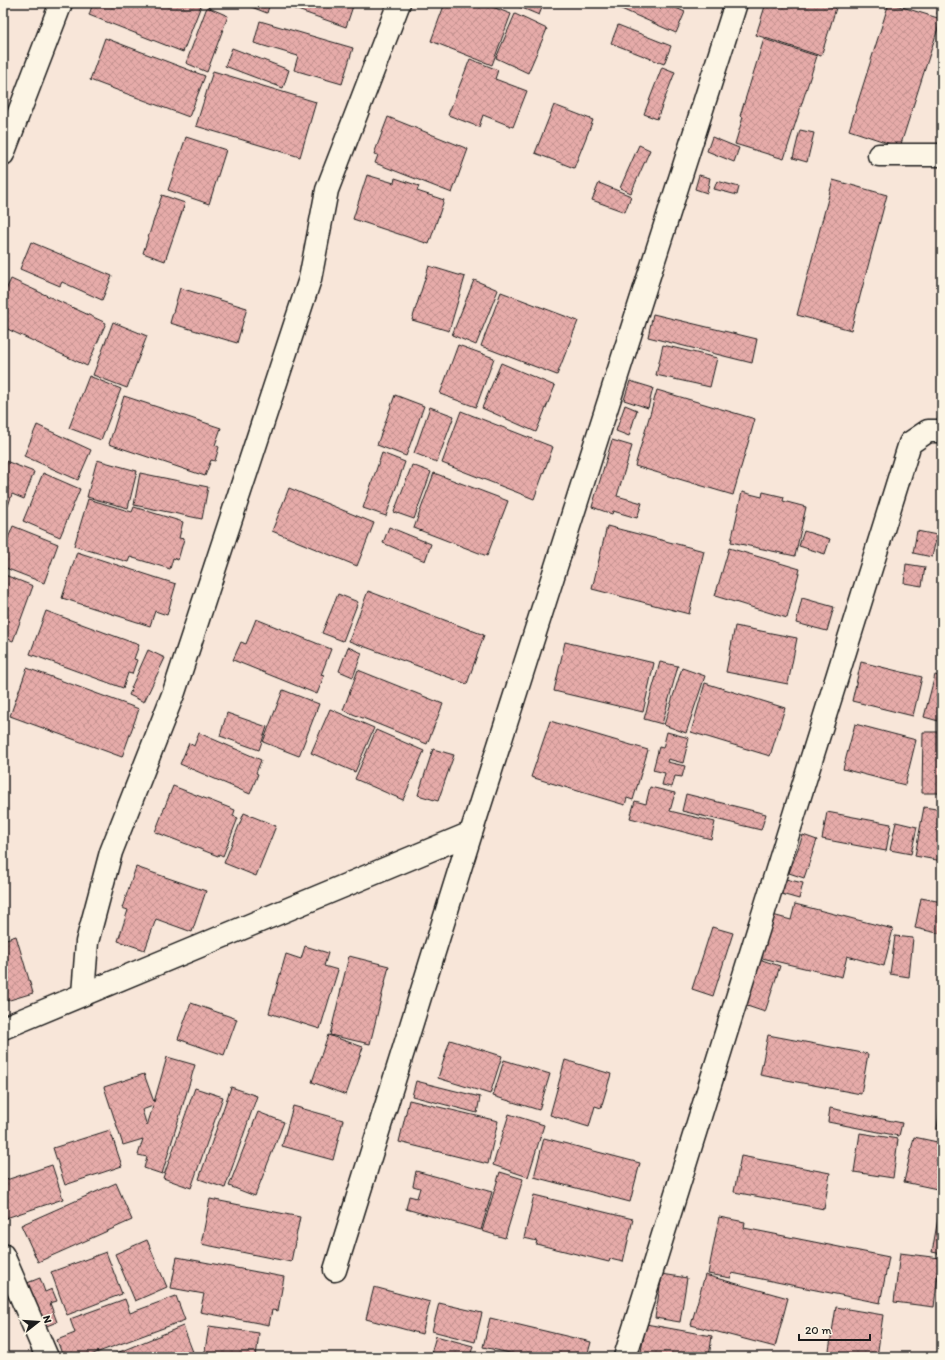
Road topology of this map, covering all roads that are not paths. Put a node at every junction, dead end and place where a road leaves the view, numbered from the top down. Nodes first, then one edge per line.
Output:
1 (61, 3) edge
2 (400, 3) edge
3 (736, 3) edge
4 (3, 154) edge
5 (879, 155) dead end
6 (942, 155) edge
7 (942, 431) edge
8 (471, 833) junction
9 (83, 994) junction
10 (3, 1028) edge
11 (3, 1255) edge
12 (335, 1270) dead end
13 (47, 1357) edge
14 (625, 1357) edge

1 - 4 street
2 - 9 street
3 - 8 street
5 - 6 street
7 - 14 street
8 - 9 street
8 - 12 street
9 - 10 street
11 - 13 street

